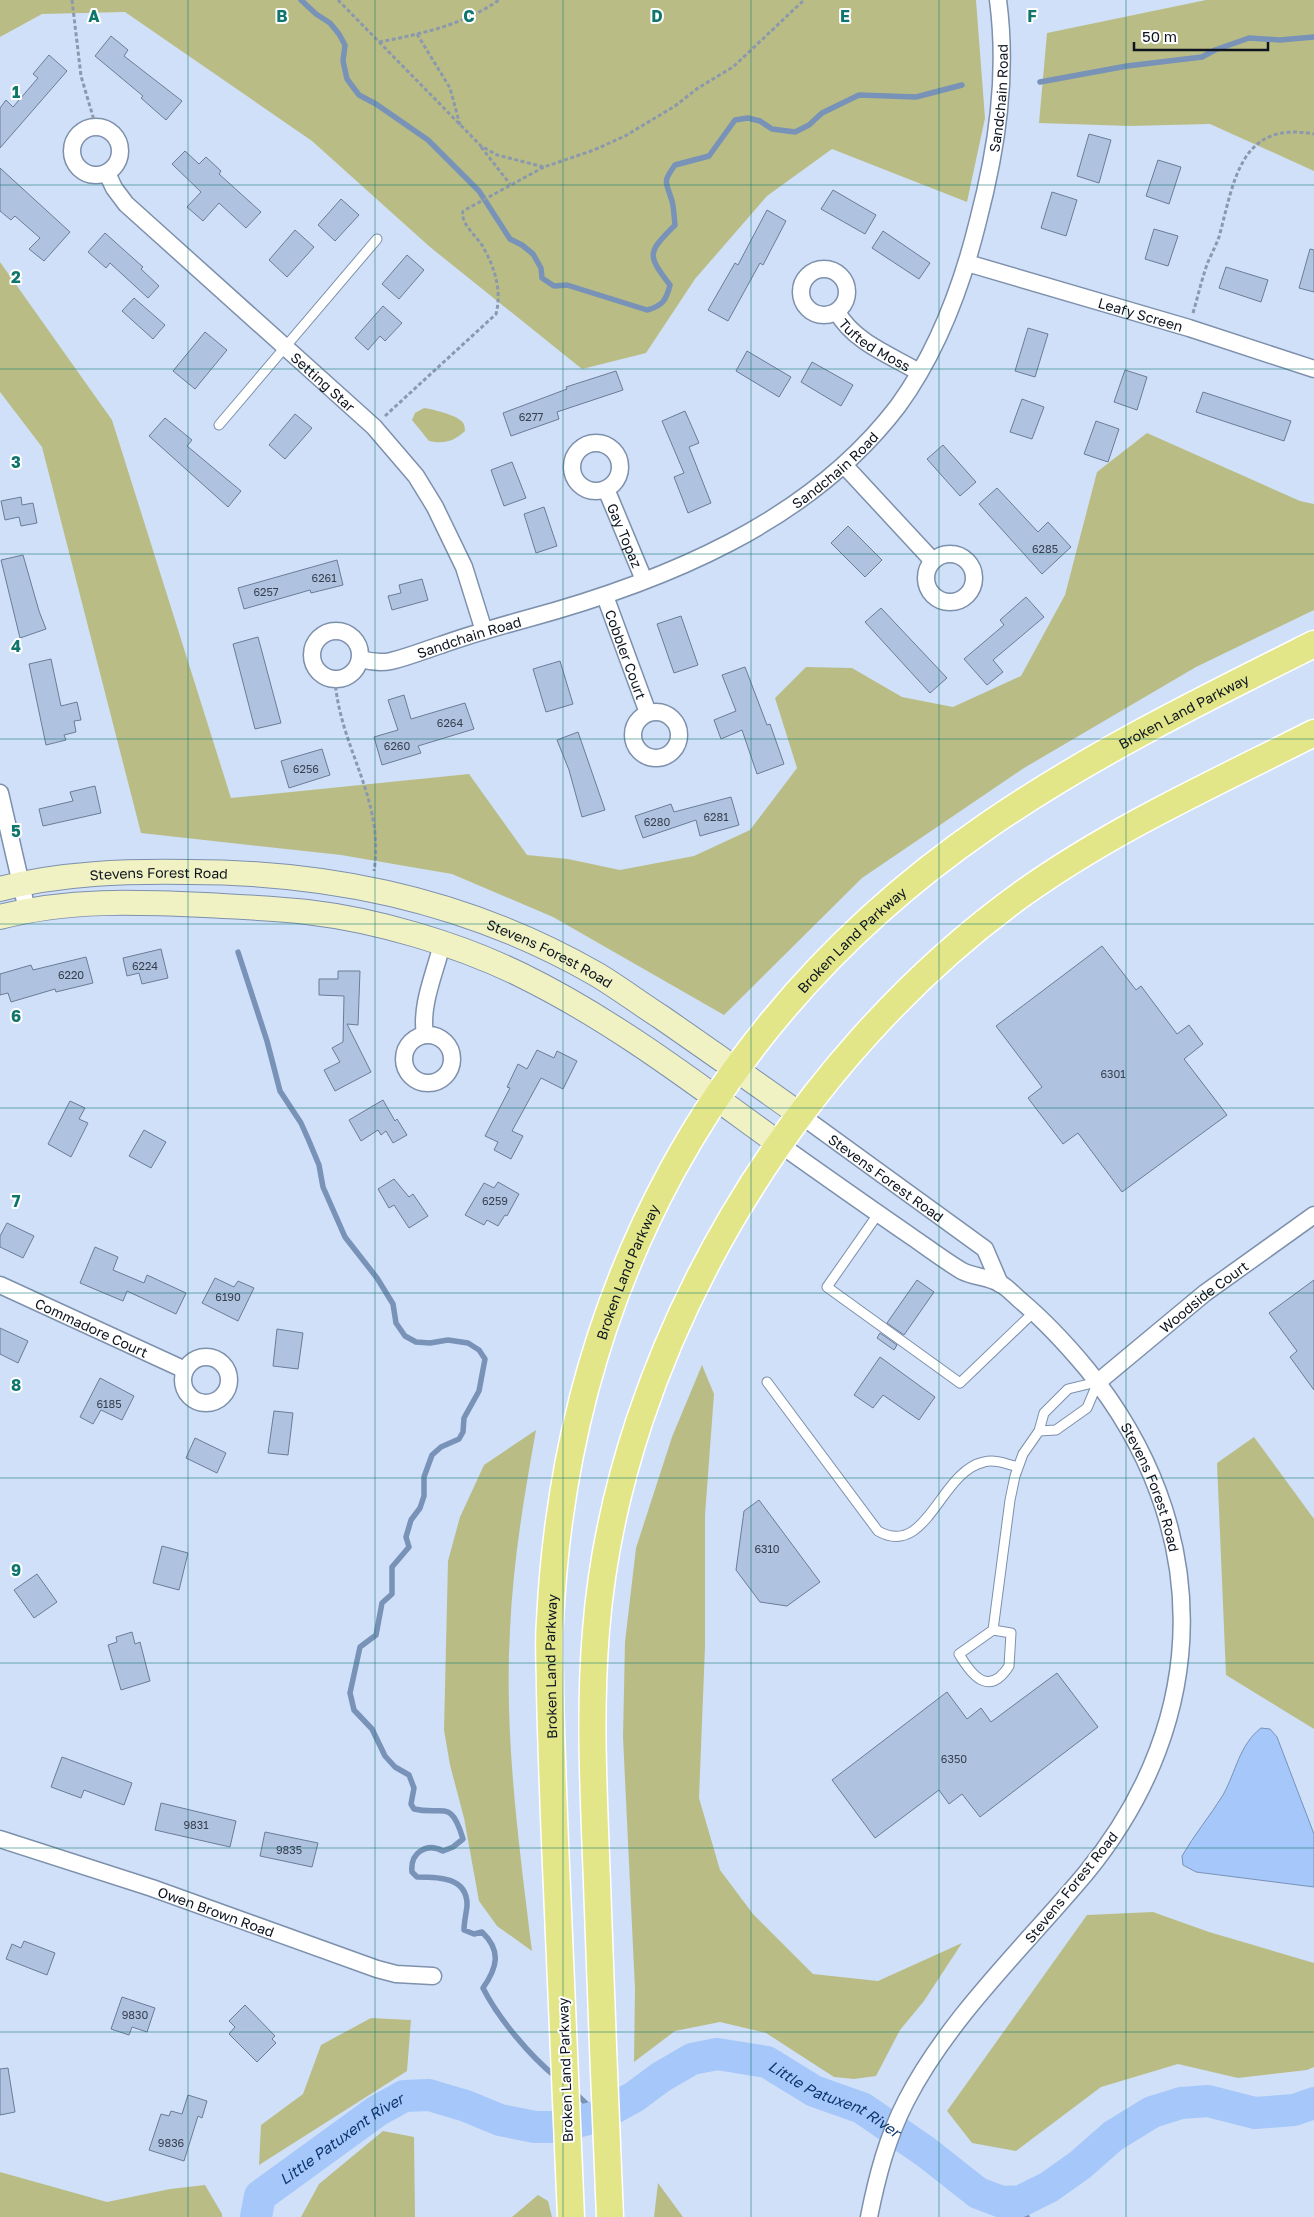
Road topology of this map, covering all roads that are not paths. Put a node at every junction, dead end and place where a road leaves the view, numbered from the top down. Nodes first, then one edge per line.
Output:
1 (998, 0) edge
2 (107, 173) junction
3 (377, 239) dead end
4 (968, 263) junction
5 (837, 312) dead end
6 (285, 346) junction
7 (1314, 368) edge
8 (920, 372) junction
9 (219, 425) dead end
10 (844, 465) junction
11 (606, 489) dead end
12 (933, 562) dead end
13 (644, 580) junction
14 (605, 596) junction
15 (484, 631) junction
16 (1314, 644) edge
17 (361, 659) junction
18 (648, 713) dead end
19 (1314, 733) edge
20 (0, 793) edge
21 (10, 886) edge
22 (27, 910) junction
23 (0, 917) edge
24 (442, 944) junction
25 (425, 1034) dead end
26 (736, 1068) junction
27 (715, 1097) junction
28 (799, 1114) junction
29 (778, 1143) junction
30 (878, 1214) junction
31 (1314, 1215) edge
32 (1000, 1284) junction
33 (0, 1285) edge
34 (1034, 1312) junction
35 (185, 1370) dead end
36 (766, 1382) dead end
37 (1098, 1382) junction
38 (1039, 1431) junction
39 (1018, 1467) junction
40 (992, 1630) junction
41 (0, 1839) edge
42 (433, 1976) dead end
43 (571, 2217) edge
44 (610, 2217) edge
45 (869, 2217) edge

1 - 4 street, Sandchain Road
2 - 2 street
2 - 6 street, Setting Star
3 - 6 lane
4 - 7 street, Leafy Screen
4 - 8 street, Sandchain Road
5 - 8 street, Tufted Moss
6 - 9 lane
6 - 15 street, Setting Star
8 - 10 street, Sandchain Road
10 - 12 street
10 - 13 street, Sandchain Road
11 - 13 street, Gay Topaz
13 - 14 street, Sandchain Road
14 - 15 street, Sandchain Road
14 - 18 street, Cobbler Court
15 - 17 street, Sandchain Road
16 - 26 main road, Broken Land Parkway
17 - 17 street
19 - 28 main road
20 - 21 street
21 - 22 street
21 - 26 street, Stevens Forest Road
22 - 23 street, Stevens Forest Road
22 - 24 street, Stevens Forest Road
24 - 25 street
24 - 27 street, Stevens Forest Road
26 - 27 main road, Broken Land Parkway
26 - 28 street, Stevens Forest Road
27 - 29 street, Stevens Forest Road
27 - 43 main road, Broken Land Parkway
28 - 29 main road
28 - 32 street, Stevens Forest Road
29 - 30 street, Stevens Forest Road
29 - 44 main road
30 - 32 street, Stevens Forest Road
30 - 34 lane
31 - 37 street, Woodside Court
32 - 34 street, Stevens Forest Road
33 - 35 street, Commadore Court
34 - 37 street, Stevens Forest Road
36 - 39 lane
37 - 38 lane
37 - 38 lane
37 - 45 street, Stevens Forest Road
38 - 39 lane
39 - 40 lane
40 - 40 lane
41 - 42 street, Owen Brown Road

